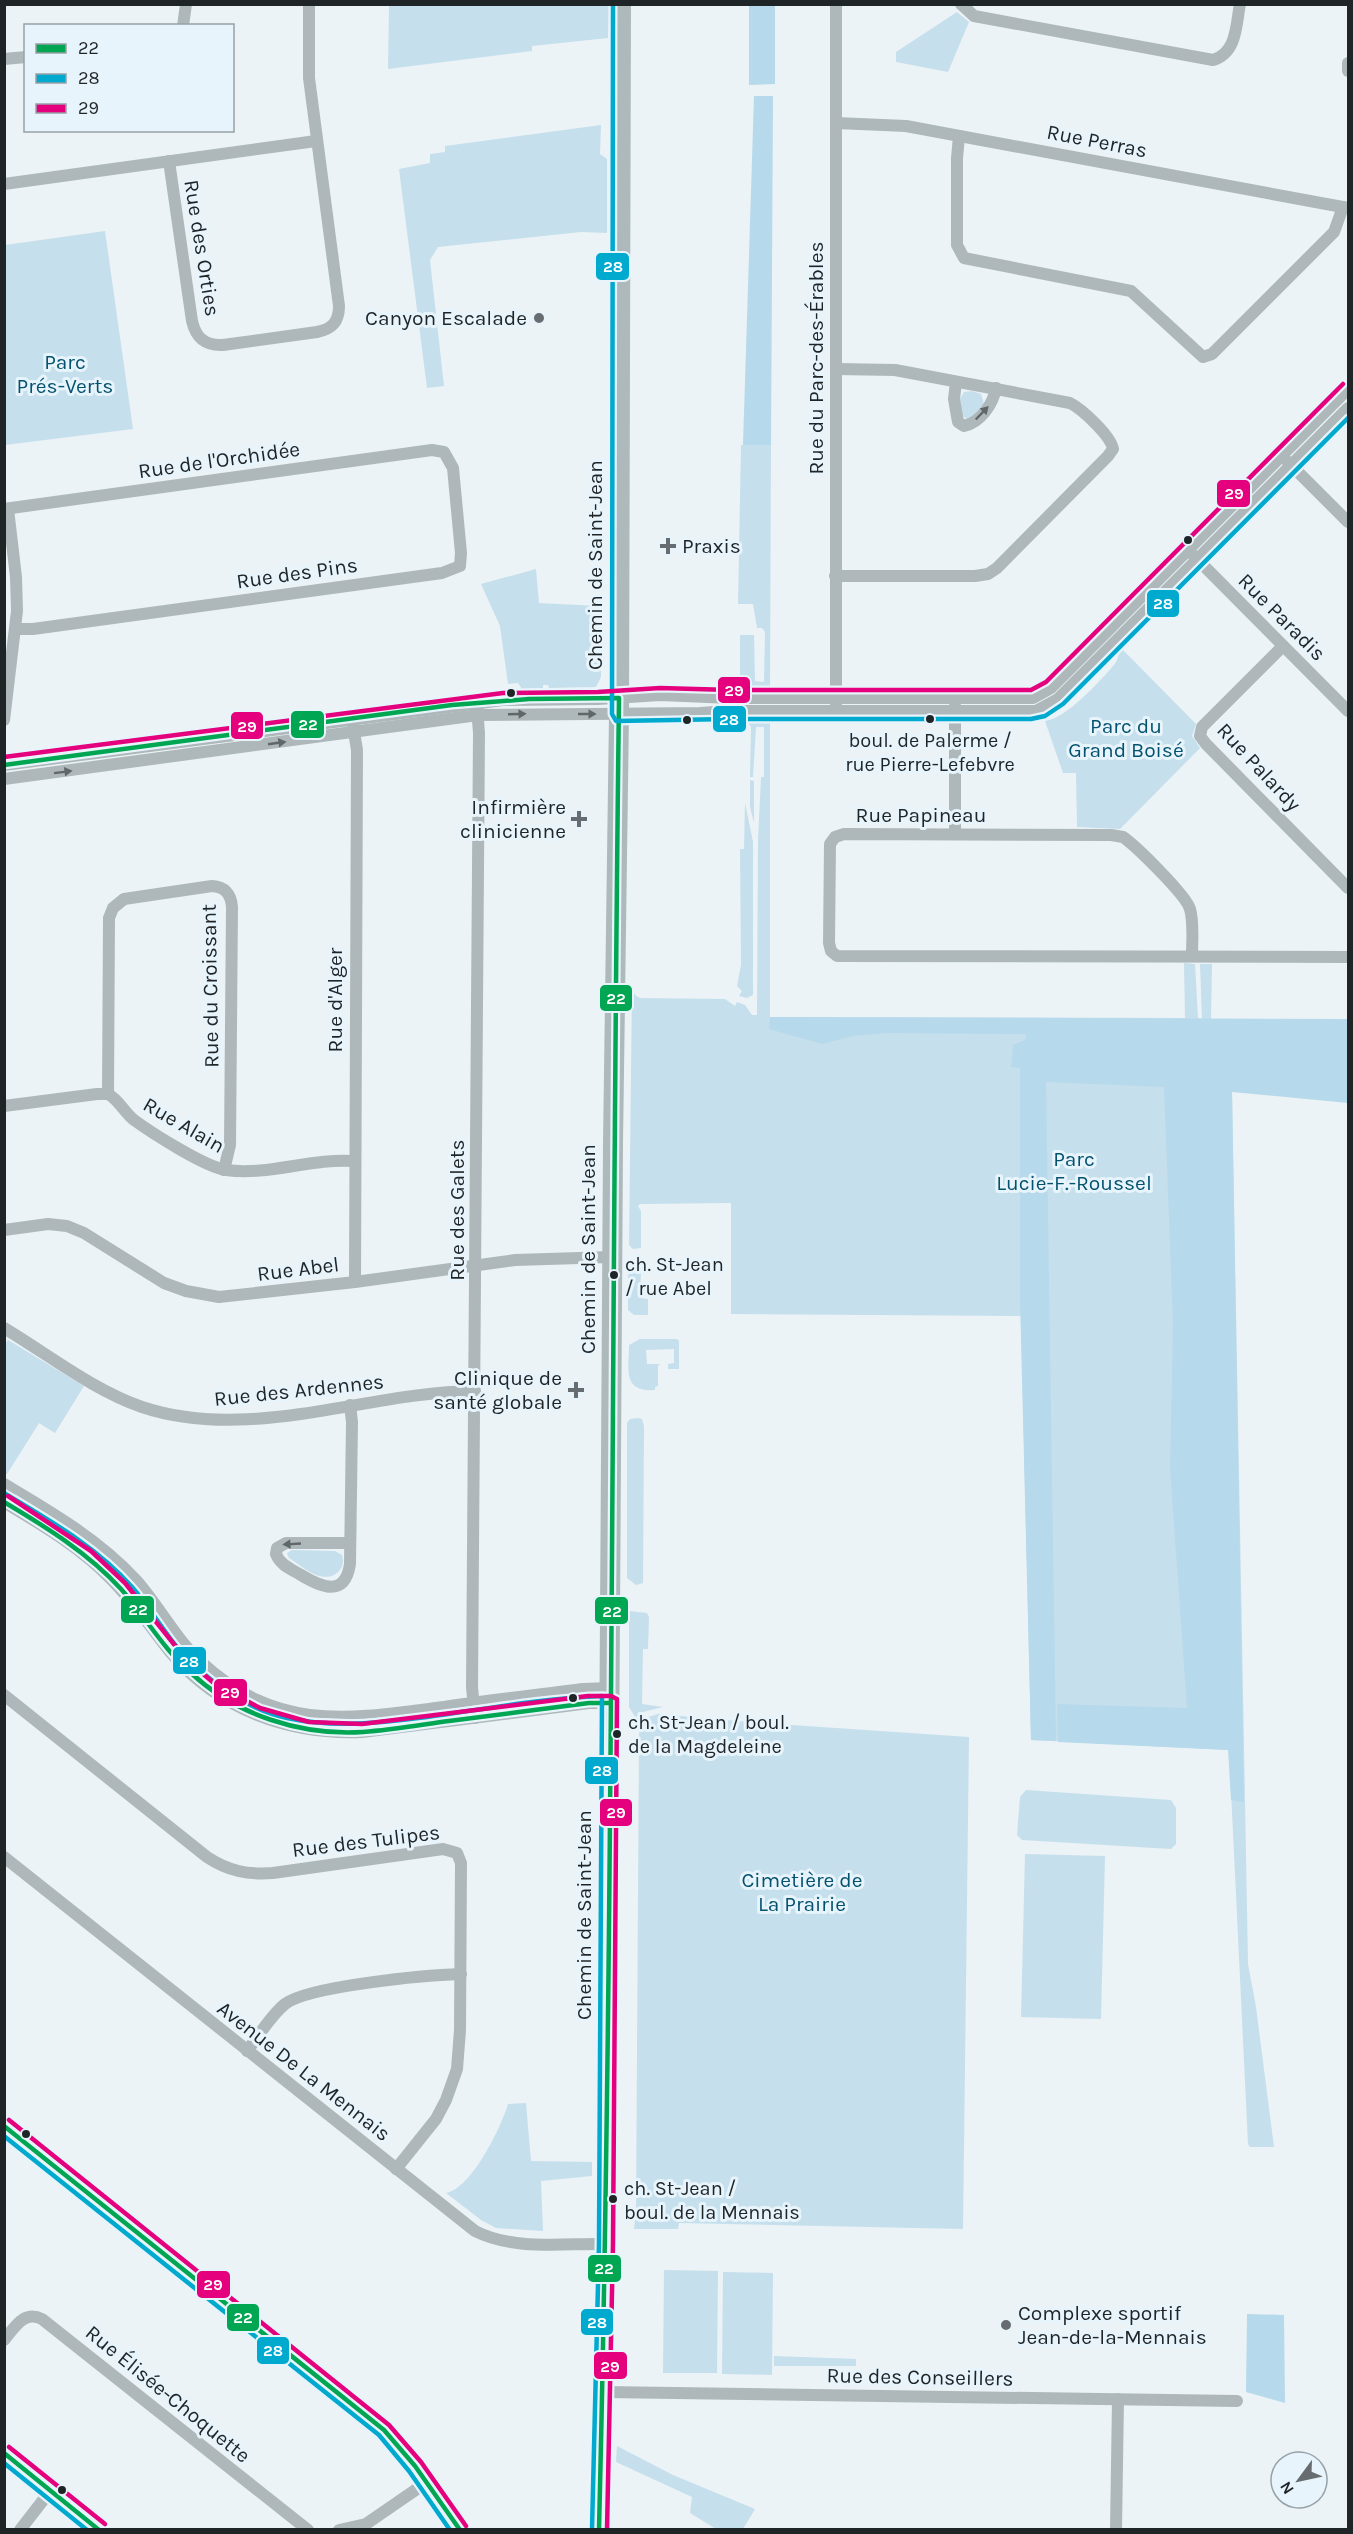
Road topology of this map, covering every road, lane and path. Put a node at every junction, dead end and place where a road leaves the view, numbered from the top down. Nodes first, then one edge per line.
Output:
1 (186, 4) edge
2 (309, 4) edge
3 (621, 4) edge
4 (836, 4) edge
5 (961, 4) edge
6 (1240, 4) edge
7 (183, 24) edge
8 (24, 57) edge
9 (4, 59) edge
10 (1348, 63) edge
11 (1348, 71) edge
12 (836, 123) junction
13 (959, 136) junction
14 (316, 141) junction
15 (169, 161) junction
16 (4, 184) edge
17 (1346, 208) edge
18 (836, 369) junction
19 (956, 382) junction
20 (996, 388) junction
21 (1348, 389) edge
22 (1348, 408) edge
23 (440, 450) joint
24 (1282, 456) junction
25 (1292, 465) junction
26 (6, 509) edge
27 (1348, 522) edge
28 (1188, 550) junction
29 (1197, 560) junction
30 (835, 576) junction
31 (16, 629) junction
32 (1284, 646) junction
33 (836, 698) junction
34 (477, 702) junction
35 (955, 705) junction
36 (619, 706) junction
37 (836, 711) junction
38 (1348, 711) edge
39 (478, 716) junction
40 (351, 719) junction
41 (4, 720) edge
42 (354, 733) junction
43 (4, 765) edge
44 (4, 779) edge
45 (955, 834) junction
46 (1348, 888) edge
47 (1192, 956) junction
48 (1348, 957) edge
49 (108, 1094) junction
50 (4, 1106) edge
51 (354, 1161) junction
52 (224, 1170) junction
53 (4, 1230) edge
54 (612, 1257) junction
55 (476, 1265) junction
56 (355, 1282) junction
57 (4, 1328) edge
58 (475, 1391) junction
59 (350, 1405) junction
60 (4, 1484) edge
61 (4, 1502) edge
62 (350, 1543) junction
63 (169, 1624) junction
64 (157, 1633) junction
65 (4, 1695) edge
66 (610, 1696) junction
67 (473, 1703) junction
68 (475, 1718) junction
69 (4, 1857) edge
70 (461, 1974) junction
71 (247, 2050) junction
72 (4, 2126) edge
73 (396, 2169) junction
74 (606, 2244) junction
75 (4, 2340) edge
76 (603, 2392) junction
77 (1118, 2399) junction
78 (1237, 2402) dead end
79 (4, 2453) edge
80 (427, 2482) junction
81 (51, 2490) junction
82 (20, 2529) edge
83 (100, 2529) edge
84 (308, 2529) edge
85 (339, 2529) edge
86 (460, 2529) edge
87 (599, 2529) edge
88 (1116, 2529) edge

1 - 7 street
2 - 14 street
3 - 36 main road, Chemin de Saint-Jean
4 - 12 street, Rue du Parc-des-Érables
5 - 6 street
8 - 9 street
10 - 11 street
12 - 13 street, Rue Perras
12 - 18 street, Rue du Parc-des-Érables
13 - 17 street, Rue Perras
13 - 17 street
14 - 15 street
14 - 15 street, Rue des Orties
15 - 16 street
18 - 19 street
18 - 30 street, Rue du Parc-des-Érables
19 - 20 street
19 -> 20 street
20 - 30 street
21 - 24 street
22 - 25 street
23 - 26 street, Rue de l'Orchidée
23 - 31 street, Rue des Pins
24 - 25 street
24 - 28 street
25 - 27 street
25 - 29 street
26 - 31 street
28 - 29 street, Rue Paradis
28 - 35 street
29 - 32 street, Rue Paradis
29 - 35 street
30 - 33 street, Rue du Parc-des-Érables
31 - 41 street
32 - 38 street, Rue Paradis
32 - 46 street, Rue Palardy
33 - 35 street
33 - 36 street
33 - 37 street, Rue du Parc-des-Érables
34 - 36 street
34 - 39 street, Rue des Galets
34 - 40 street
35 - 37 street
35 - 45 street
36 - 37 street
39 -> 36 street
36 - 54 main road, Chemin de Saint-Jean
39 - 42 street
39 - 55 street, Rue des Galets
40 - 42 street, Rue d'Alger
40 - 43 street
44 -> 42 street
42 - 51 street, Rue d'Alger
45 - 47 street, Rue Papineau
45 - 47 street, Rue Papineau
47 - 48 street, Rue Papineau
49 - 50 street
49 - 52 street, Rue Alain
49 - 52 street, Rue du Croissant
51 - 52 street, Rue Alain
51 - 56 street, Rue d'Alger
53 - 56 street, Rue Abel
54 - 55 street, Rue Abel
54 - 66 main road, Chemin de Saint-Jean
55 - 56 street, Rue Abel
55 - 58 street, Rue des Galets
57 - 59 street, Rue des Ardennes
58 - 59 street, Rue des Ardennes
58 - 67 street, Rue des Galets
59 - 62 street
60 - 63 street
61 - 64 street
62 -> 62 street
63 - 64 street
63 - 67 street
64 - 68 street
65 - 70 street, Rue des Tulipes
66 - 67 street
66 - 68 street
66 - 74 main road, Chemin de Saint-Jean
67 - 68 street, Rue des Galets
69 - 71 street, Avenue De La Mennais
70 - 71 street
70 - 73 street, Rue des Tulipes
71 - 73 street, Avenue De La Mennais
72 - 80 street
73 - 74 street, Avenue De La Mennais
74 - 76 main road, Chemin de Saint-Jean
75 - 84 street, Rue Élisée-Choquette
76 - 77 street, Rue des Conseillers
76 - 87 main road, Chemin de Saint-Jean
77 - 78 street, Rue des Conseillers
77 - 88 street
79 - 81 street
80 - 85 street
80 - 86 street
81 - 82 street
81 - 83 street

